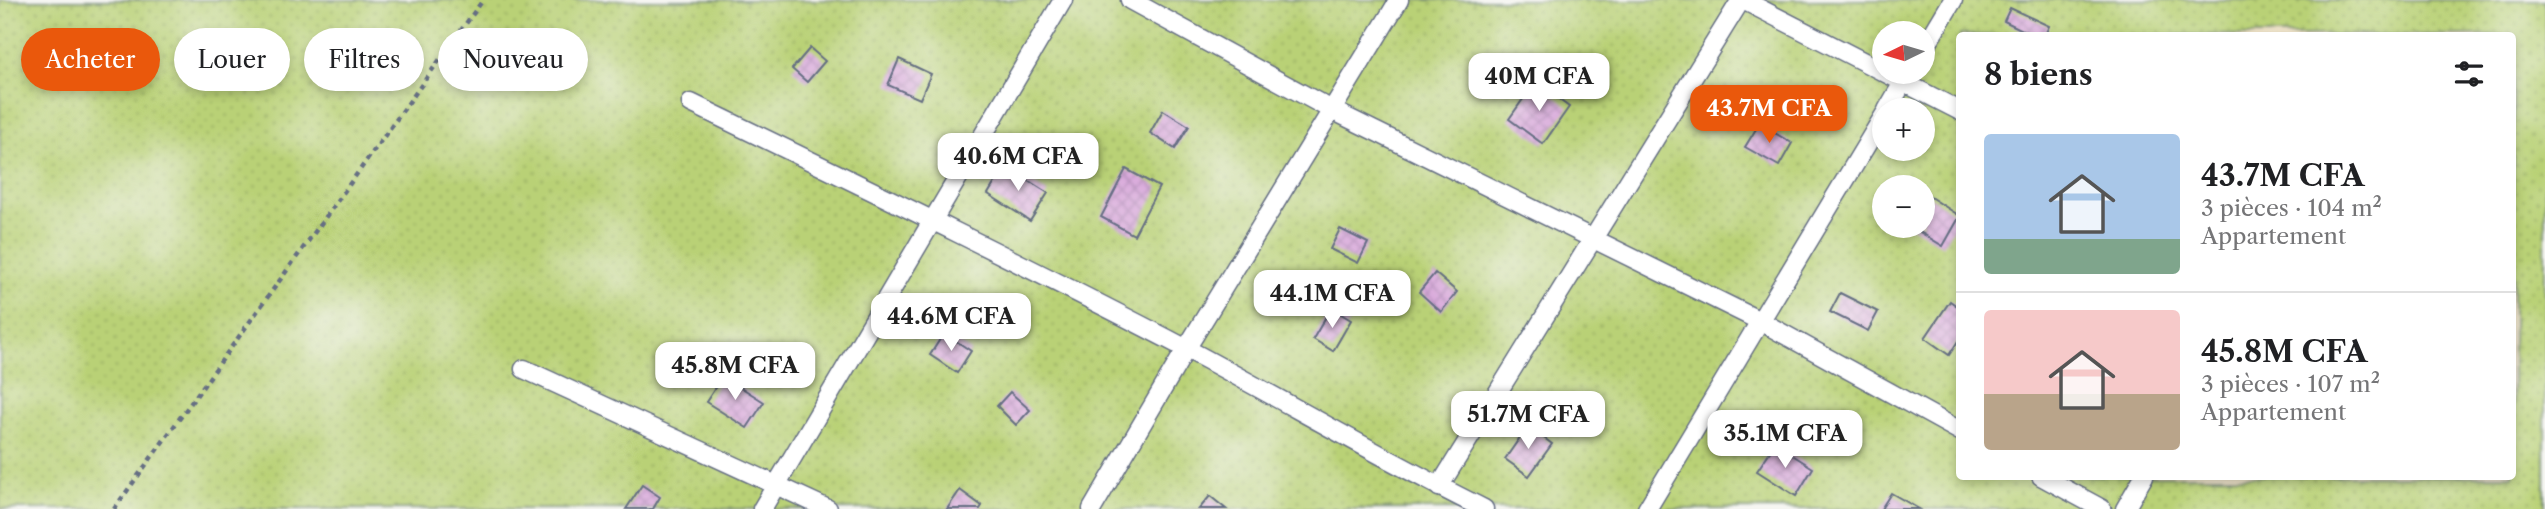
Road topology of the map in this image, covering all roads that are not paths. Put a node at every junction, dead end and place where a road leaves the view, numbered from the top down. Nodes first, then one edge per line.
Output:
1 (1063, 0) edge
2 (1130, 0) edge
3 (1399, 0) edge
4 (1742, 0) edge
5 (1953, 0) edge
6 (1936, 28) edge
7 (1872, 61) edge
8 (1918, 84) edge
9 (691, 103) dead end
10 (1956, 108) edge
11 (1332, 110) junction
12 (1872, 135) edge
13 (934, 220) junction
14 (1593, 239) junction
15 (1760, 321) junction
16 (1186, 349) junction
17 (524, 369) dead end
18 (1956, 429) edge
19 (2049, 480) edge
20 (2142, 480) edge
21 (776, 484) junction
22 (1439, 487) junction
23 (762, 509) edge
24 (828, 509) edge
25 (1092, 509) edge
26 (1484, 509) edge
27 (1647, 509) edge
28 (2102, 509) edge
29 (2125, 509) edge

1 - 13 lane
2 - 11 lane
3 - 11 lane
4 - 7 lane
4 - 14 lane
5 - 6 lane
8 - 10 lane
9 - 13 lane
11 - 14 lane
11 - 16 lane
12 - 15 lane
13 - 16 lane
13 - 21 lane
14 - 15 lane
14 - 22 lane
15 - 18 lane
15 - 27 lane
16 - 22 lane
16 - 25 lane
17 - 21 lane
19 - 28 lane
20 - 29 lane
21 - 23 lane
21 - 24 lane
22 - 26 lane

